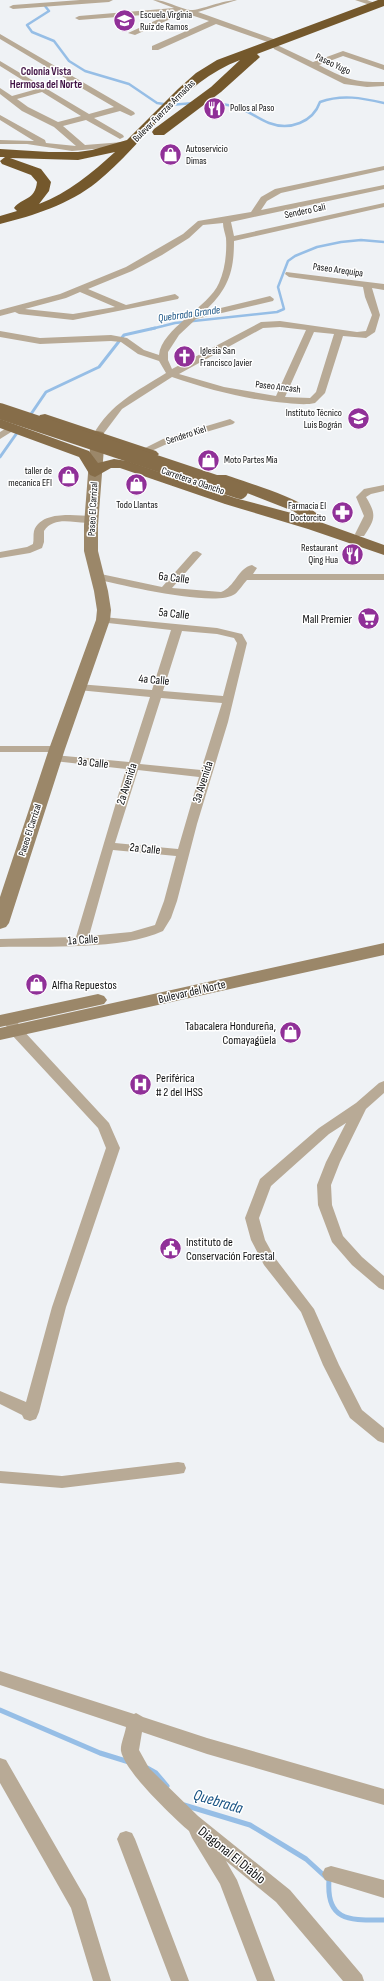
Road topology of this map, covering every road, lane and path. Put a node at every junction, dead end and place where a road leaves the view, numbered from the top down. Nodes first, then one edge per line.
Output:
1 (109, 0) edge
2 (157, 0) edge
3 (210, 0) edge
4 (233, 0) edge
5 (359, 0) edge
6 (220, 4) junction
7 (381, 5) edge
8 (12, 7) dead end
9 (189, 11) junction
10 (79, 18) dead end
11 (216, 22) junction
12 (132, 33) dead end
13 (0, 36) edge
14 (276, 45) junction
15 (155, 48) dead end
16 (0, 63) edge
17 (312, 65) junction
18 (384, 68) edge
19 (198, 77) junction
20 (74, 80) junction
21 (226, 82) junction
22 (384, 84) edge
23 (367, 85) junction
24 (42, 89) junction
25 (0, 90) edge
26 (184, 90) junction
27 (384, 91) edge
28 (209, 95) junction
29 (12, 98) junction
30 (122, 108) junction
31 (131, 114) dead end
32 (0, 117) edge
33 (88, 117) junction
34 (57, 125) junction
35 (137, 138) junction
36 (122, 141) junction
37 (0, 142) edge
38 (48, 146) junction
39 (82, 148) junction
40 (0, 153) edge
41 (0, 160) edge
42 (384, 168) edge
43 (342, 177) junction
44 (384, 186) edge
45 (361, 191) junction
46 (383, 206) edge
47 (255, 213) junction
48 (227, 220) junction
49 (1, 223) edge
50 (230, 239) junction
51 (290, 274) dead end
52 (367, 285) junction
53 (384, 287) edge
54 (80, 289) junction
55 (175, 297) dead end
56 (270, 299) dead end
57 (124, 307) junction
58 (15, 310) junction
59 (0, 313) edge
60 (194, 316) junction
61 (311, 329) junction
62 (339, 333) junction
63 (0, 334) edge
64 (163, 360) junction
65 (171, 374) junction
66 (280, 398) junction
67 (0, 405) edge
68 (0, 411) edge
69 (0, 416) edge
70 (230, 422) dead end
71 (10, 426) edge
72 (98, 435) junction
73 (0, 436) edge
74 (144, 451) junction
75 (90, 454) junction
76 (95, 472) junction
77 (384, 488) edge
78 (237, 493) junction
79 (92, 519) junction
80 (311, 522) junction
81 (360, 534) junction
82 (384, 542) edge
83 (384, 550) edge
84 (197, 554) dead end
85 (1, 557) edge
86 (252, 568) dead end
87 (96, 576) junction
88 (243, 577) junction
89 (384, 577) edge
90 (164, 591) junction
91 (103, 620) junction
92 (178, 628) junction
93 (241, 640) joint
94 (78, 687) junction
95 (155, 694) junction
96 (227, 700) junction
97 (0, 750) edge
98 (55, 753) junction
99 (133, 767) junction
100 (205, 774) junction
101 (108, 846) junction
102 (183, 853) junction
103 (0, 923) edge
104 (162, 924) joint
105 (384, 937) edge
106 (81, 941) junction
107 (0, 942) edge
108 (384, 949) edge
109 (6, 1027) edge
110 (384, 1086) edge
111 (361, 1106) junction
112 (384, 1284) edge
113 (0, 1396) edge
114 (384, 1437) edge
115 (178, 1468) dead end
116 (0, 1476) edge
117 (0, 1678) edge
118 (136, 1721) junction
119 (0, 1766) edge
120 (384, 1797) edge
121 (192, 1822) junction
122 (126, 1839) dead end
123 (331, 1874) dead end
124 (384, 1889) edge
125 (102, 1981) edge
126 (180, 1981) edge
127 (266, 1981) edge
128 (355, 1981) edge

1 - 8 street
2 - 9 street, Paseo Yugo
3 - 6 street
4 - 6 street
5 - 7 street
6 - 9 street
7 - 14 highway, Bulevar Fuerzas Armadas
9 - 10 street
9 - 11 street, Paseo Yugo
9 - 12 street
11 - 14 street, Paseo Yugo
11 - 15 street
13 - 20 street
14 - 17 street, Paseo Yugo
14 - 19 highway, Bulevar Fuerzas Armadas
14 - 21 highway, Bulevar Fuerzas Armadas
16 - 24 street
17 - 18 street
17 - 23 street, Paseo Yugo
19 - 21 highway
19 - 26 highway, Bulevar Fuerzas Armadas
20 - 24 street
20 - 30 street
21 - 28 highway, Bulevar Fuerzas Armadas
22 - 23 street, Paseo Yugo
23 - 27 street
24 - 29 street
24 - 33 street
25 - 29 street
26 - 28 highway
26 - 35 highway, Bulevar Fuerzas Armadas
28 - 49 highway, Bulevar Fuerzas Armadas
29 - 34 street
30 - 31 street
30 - 33 street
32 - 38 street
33 - 34 street
33 - 36 street
34 - 39 street
35 - 36 highway
35 - 49 highway, Bulevar Fuerzas Armadas
36 - 39 street
36 - 40 highway
37 - 38 street
38 - 39 street
41 - 49 highway
42 - 43 street
43 - 45 street
43 - 47 street
44 - 45 street
45 - 46 street
45 - 47 street
46 - 50 street, Sendero Cali
47 - 48 street
48 - 50 street
48 - 54 street
50 - 60 street
51 - 52 street, Paseo Arequipa
52 - 53 street, Paseo Arequipa
52 - 62 street
54 - 57 street
54 - 58 street
55 - 57 street
56 - 60 street
57 - 58 street
58 - 59 street
60 - 64 street
61 - 62 street
61 - 65 street
61 - 66 street
62 - 66 street, Paseo Ancash
63 - 64 street
64 - 65 street
65 - 66 street, Paseo Ancash
65 - 72 street
67 - 72 main road
68 - 78 main road, Carretera a Olancho, bridge
69 - 78 main road, Carretera a Olancho
70 - 74 street, Sendero Kiel
71 - 73 street
71 - 75 main road
72 - 74 main road
72 - 75 street
74 - 80 main road
75 - 76 main road
76 - 79 street, Paseo El Carrizal
76 - 80 main road
77 - 81 street
78 - 80 main road, Carretera a Olancho
79 - 85 street
79 - 87 street, Paseo El Carrizal
80 - 81 main road, Carretera a Olancho
80 - 83 main road, Carretera a Olancho
81 - 82 main road, Carretera a Olancho
84 - 90 street
86 - 88 street, 6a Calle
87 - 90 street, 6a Calle
87 - 91 street, Paseo El Carrizal
88 - 89 street
88 - 90 street, 6a Calle
91 - 92 street, 5a Calle
91 - 94 street, Paseo El Carrizal
92 - 93 street, 5a Calle
92 - 95 street, 2a Avenida
93 - 96 street, 3a Avenida
94 - 95 street, 4a Calle
94 - 98 street, Paseo El Carrizal
95 - 96 street, 4a Calle
95 - 99 street, 2a Avenida
96 - 100 street, 3a Avenida
97 - 98 street, 3a Calle
98 - 99 street, 3a Calle
98 - 103 street, Paseo El Carrizal
99 - 100 street, 3a Calle
99 - 101 street, 2a Avenida
100 - 102 street, 3a Avenida
101 - 102 street, 2a Calle
101 - 106 street, 2a Avenida
102 - 104 street, 3a Avenida
104 - 106 street, 1a Calle
105 - 109 street, Bulevar del Norte
106 - 107 street, 1a Calle
108 - 109 street, Bulevar del Norte
109 - 113 street
110 - 111 street
111 - 112 street
111 - 114 street
115 - 116 street
117 - 118 street
118 - 120 street
118 - 121 street, Diagonal El Diablo
119 - 125 street
121 - 127 street
121 - 128 street, Diagonal El Diablo
122 - 126 street
123 - 124 street

